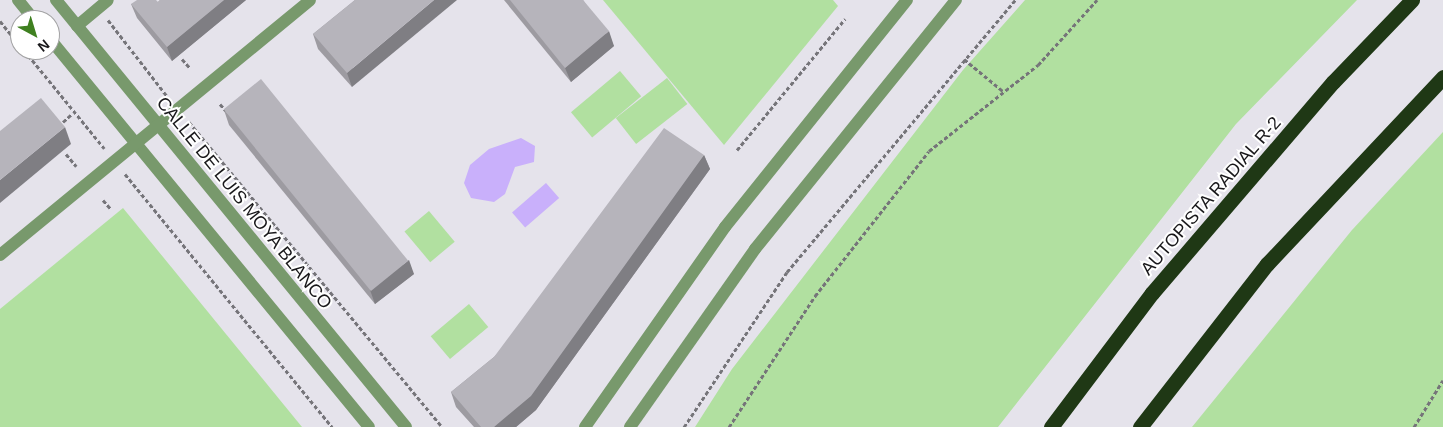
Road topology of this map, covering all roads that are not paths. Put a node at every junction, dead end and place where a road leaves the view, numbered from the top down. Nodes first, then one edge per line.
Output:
1 (18, 0) edge
2 (56, 0) edge
3 (108, 0) edge
4 (310, 0) edge
5 (907, 0) edge
6 (956, 0) edge
7 (1412, 0) edge
8 (26, 10) edge
9 (77, 26) junction
10 (60, 51) edge
11 (1443, 77) edge
12 (158, 125) junction
13 (136, 144) junction
14 (0, 255) edge
15 (369, 427) edge
16 (406, 427) edge
17 (585, 427) edge
18 (630, 427) edge
19 (1051, 427) edge
20 (1140, 427) edge

1 - 8 street
2 - 9 street, CALLE DE LUIS MOYA BLANCO
3 - 9 street
4 - 12 street
5 - 17 street
6 - 18 street
7 - 19 highway, AUTOPISTA RADIAL R-2
9 - 12 street, CALLE DE LUIS MOYA BLANCO
10 - 13 street
11 - 20 highway
12 - 13 street
12 - 16 street, CALLE DE LUIS MOYA BLANCO
13 - 14 street
13 - 15 street

